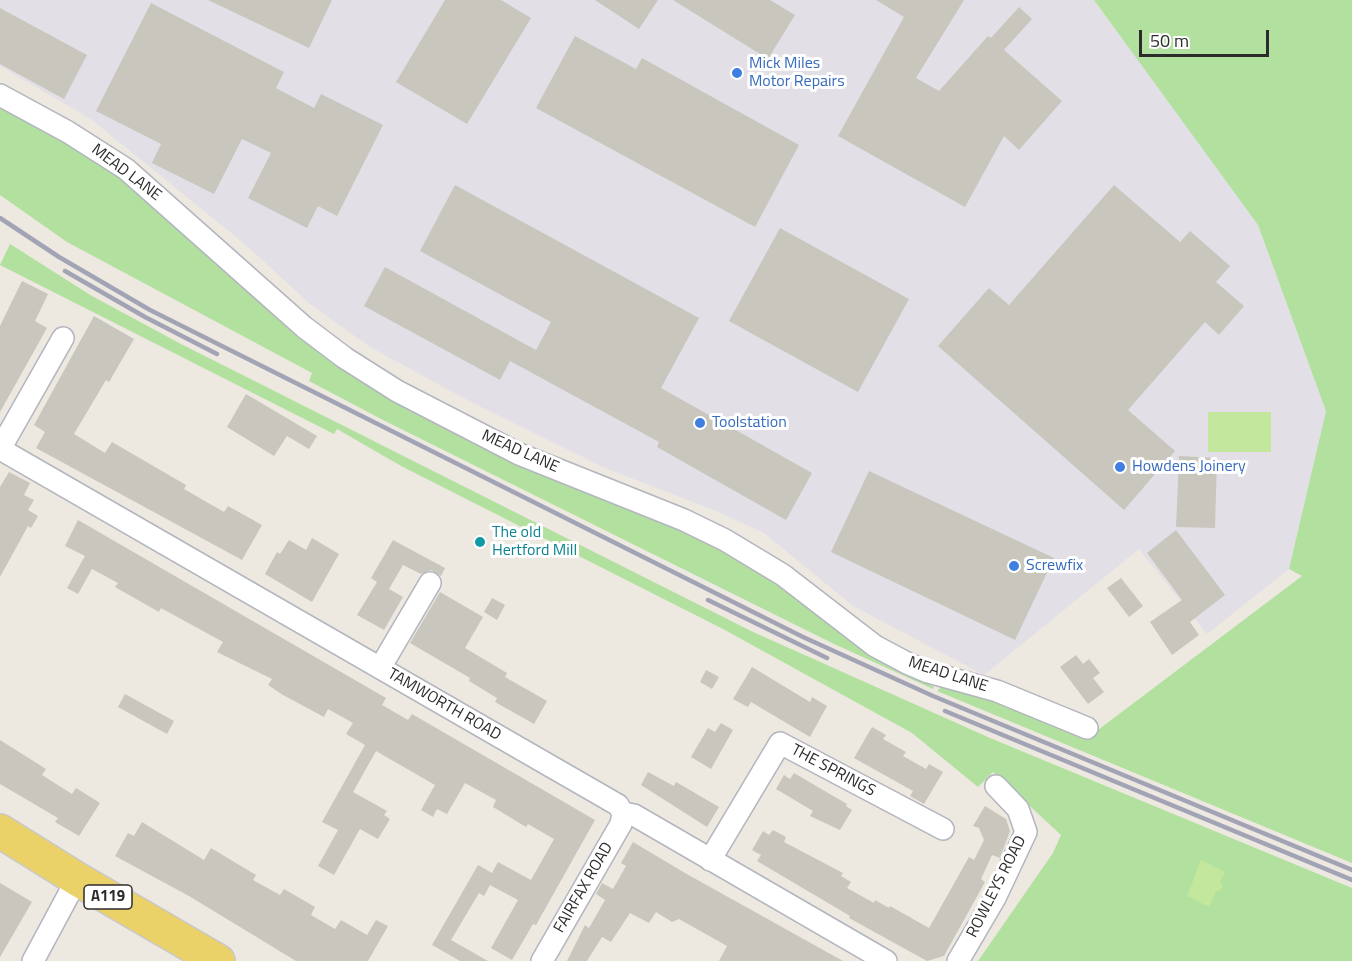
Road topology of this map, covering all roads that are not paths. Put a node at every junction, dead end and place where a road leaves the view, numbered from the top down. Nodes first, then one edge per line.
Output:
1 (0, 95) edge
2 (63, 338) dead end
3 (0, 449) edge
4 (430, 584) dead end
5 (380, 668) junction
6 (1087, 728) dead end
7 (996, 786) dead end
8 (623, 813) junction
9 (943, 829) dead end
10 (0, 831) edge
11 (710, 860) junction
12 (77, 879) junction
13 (33, 961) edge
14 (218, 961) edge
15 (542, 961) edge
16 (886, 961) edge
17 (958, 961) edge

1 - 6 street, MEAD LANE
2 - 3 street
3 - 5 street, TAMWORTH ROAD
4 - 5 street
5 - 8 street, TAMWORTH ROAD
7 - 17 street, ROWLEYS ROAD
8 - 11 street, TAMWORTH ROAD
8 - 15 street, FAIRFAX ROAD
9 - 11 street, THE SPRINGS
10 - 12 main road, A119
11 - 16 street, TAMWORTH ROAD
12 - 13 street
12 - 14 main road, A119

